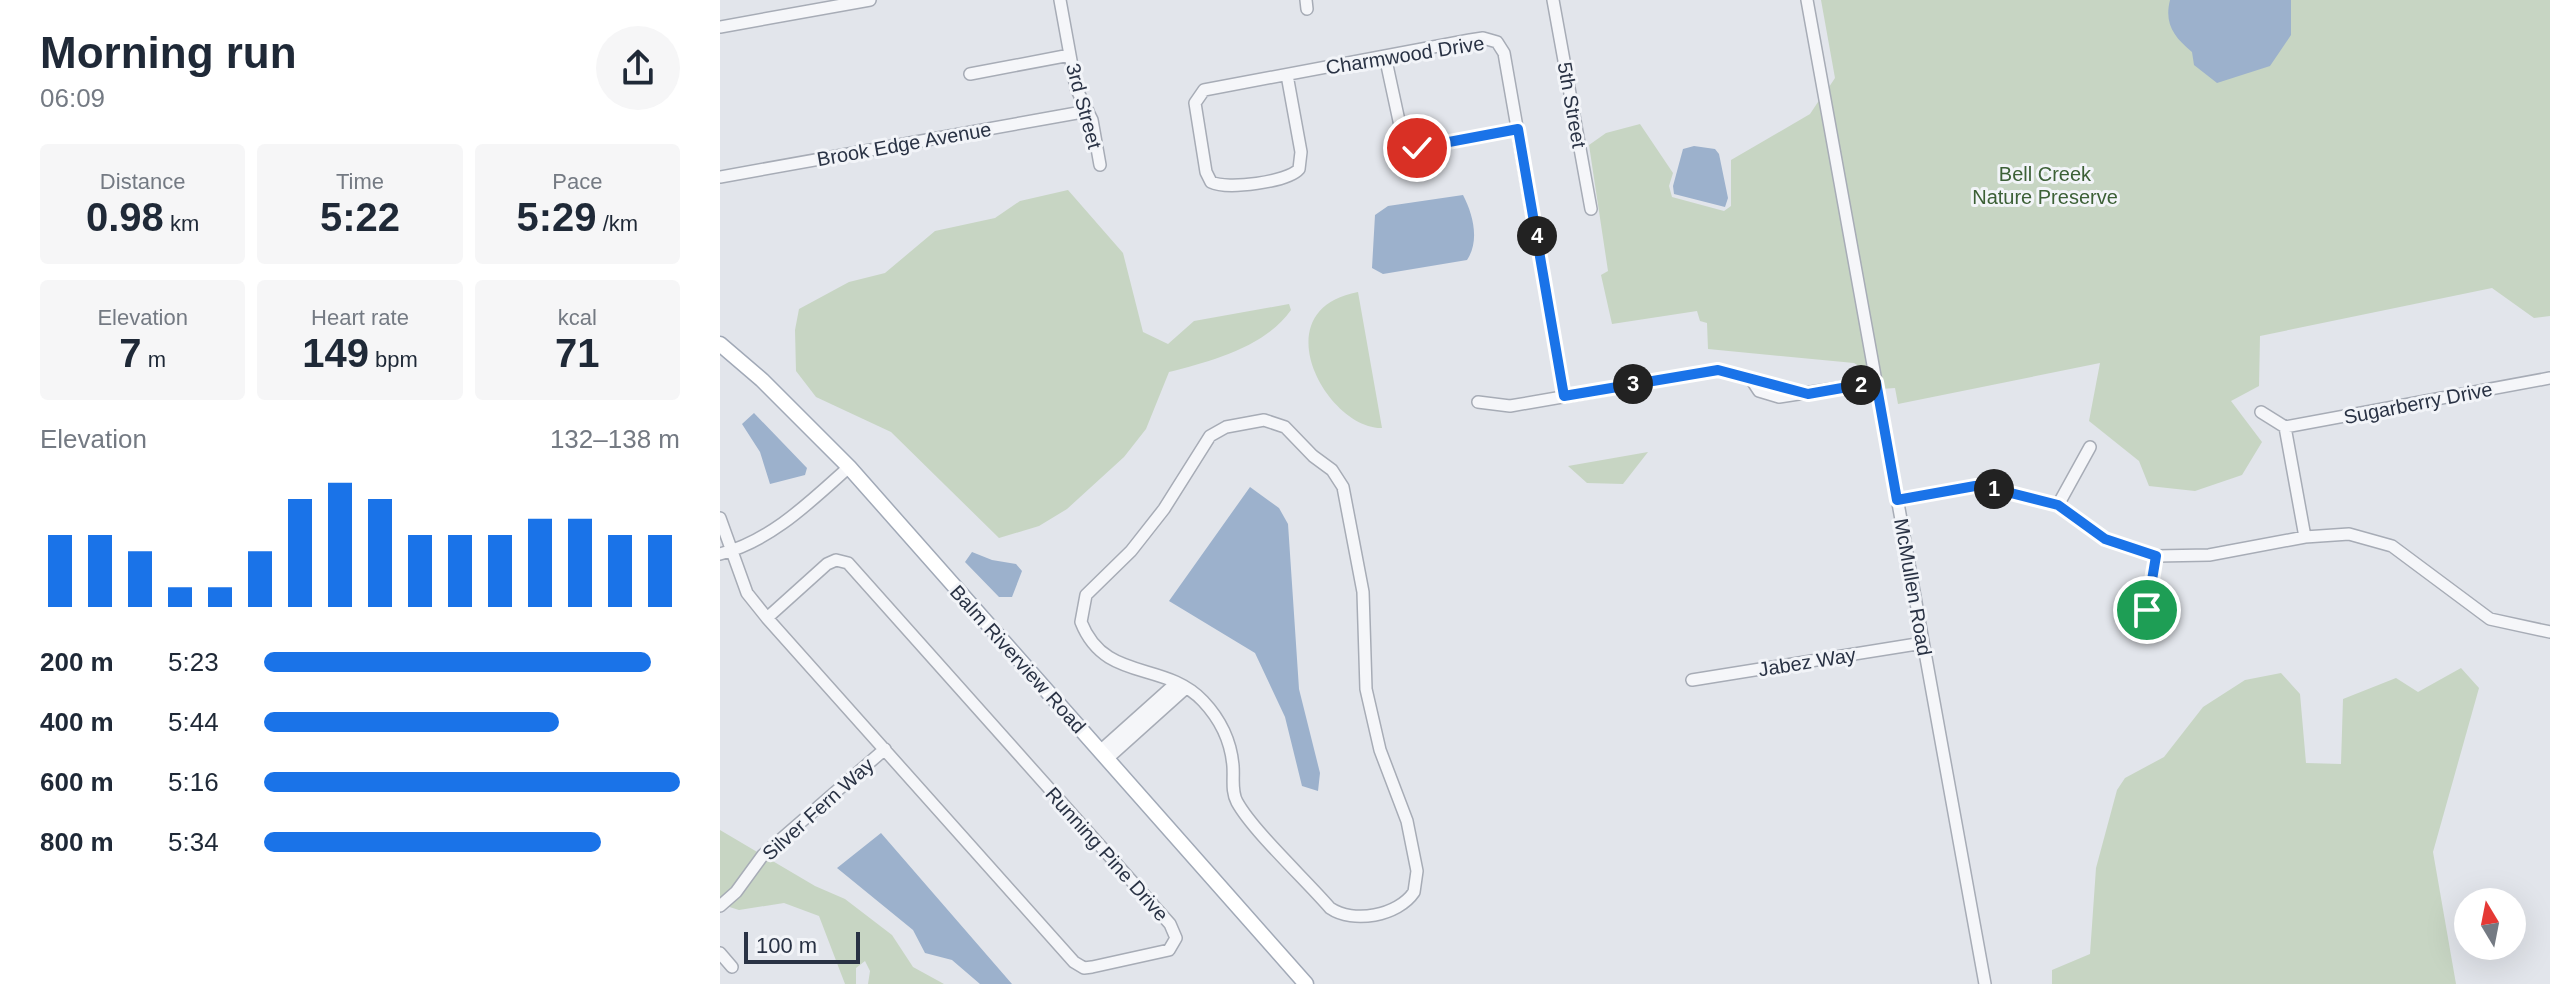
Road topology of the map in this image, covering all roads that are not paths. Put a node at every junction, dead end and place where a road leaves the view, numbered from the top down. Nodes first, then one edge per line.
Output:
1 (870, 0) edge
2 (1060, 0) edge
3 (1553, 0) edge
4 (1807, 0) edge
5 (720, 27) edge
6 (1070, 55) junction
7 (1385, 56) junction
8 (970, 74) dead end
9 (1287, 75) junction
10 (1088, 111) junction
11 (1518, 129) junction
12 (1100, 165) dead end
13 (720, 177) edge
14 (1591, 209) dead end
15 (720, 344) edge
16 (2550, 378) edge
17 (1751, 379) junction
18 (1876, 382) junction
19 (1808, 394) junction
20 (1564, 396) junction
21 (1478, 402) dead end
22 (2261, 412) dead end
23 (2285, 427) junction
24 (2090, 447) dead end
25 (849, 467) junction
26 (1897, 500) junction
27 (2058, 505) junction
28 (720, 518) edge
29 (2305, 537) junction
30 (725, 553) edge
31 (2156, 556) junction
32 (2147, 610) dead end
33 (767, 618) junction
34 (2550, 632) edge
35 (1923, 643) junction
36 (1692, 680) dead end
37 (1181, 686) junction
38 (885, 749) junction
39 (1104, 755) junction
40 (720, 906) edge
41 (720, 953) edge
42 (732, 967) dead end
43 (1306, 984) edge
44 (1985, 984) edge

1 - 5 street
2 - 6 street, 3rd Street
3 - 14 street, 5th Street
4 - 18 street, McMullen Road
6 - 8 street
6 - 10 street, 3rd Street
7 - 9 street, Charmwood Drive
7 - 11 street, Charmwood Drive
7 - 11 street
9 - 9 street, Charmwood Drive
10 - 12 street, 3rd Street
10 - 13 street, Brook Edge Avenue
11 - 20 street, Charmwood Drive
15 - 25 main road, Balm Riverview Road
16 - 23 street, Sugarberry Drive
17 - 19 street
17 - 19 street
17 - 20 street
18 - 19 street
18 - 26 street, McMullen Road
20 - 21 street
22 - 23 street
23 - 29 street
24 - 27 street
25 - 30 street
25 - 39 main road, Balm Riverview Road
26 - 27 street
26 - 35 street, McMullen Road
27 - 31 street
28 - 30 street, Running Pine Drive
29 - 31 street
29 - 34 street
30 - 33 street, Running Pine Drive
31 - 32 street
33 - 38 street, Running Pine Drive
33 - 38 street, Running Pine Drive
35 - 36 street, Jabez Way
35 - 44 street, McMullen Road
37 - 37 street
37 - 39 street
38 - 40 street, Silver Fern Way
39 - 43 main road, Balm Riverview Road
41 - 42 street

